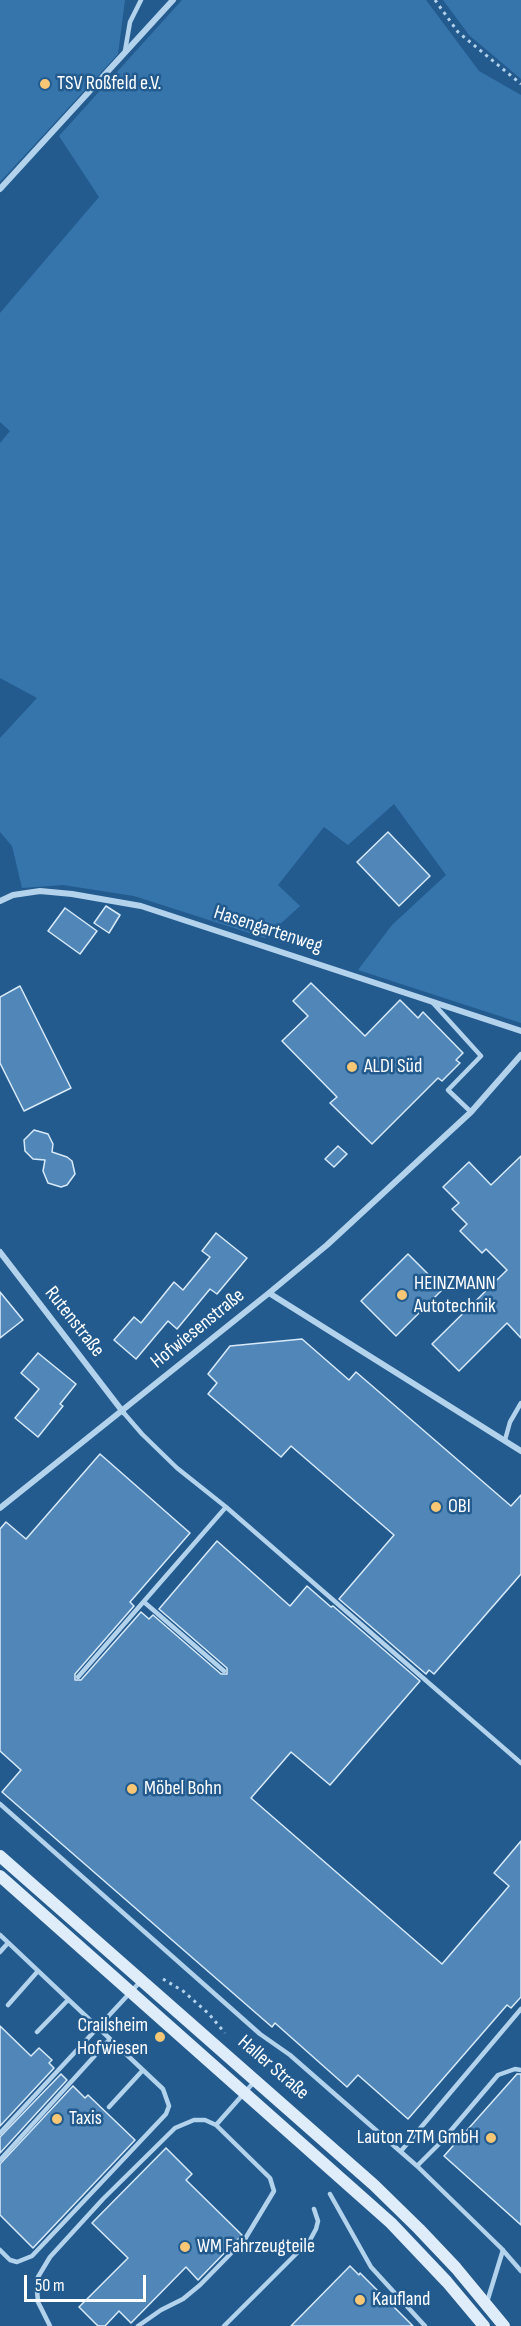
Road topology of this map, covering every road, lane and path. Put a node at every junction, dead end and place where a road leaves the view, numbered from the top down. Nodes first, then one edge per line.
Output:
1 (141, 0) edge
2 (173, 0) edge
3 (435, 0) edge
4 (125, 54) junction
5 (521, 84) edge
6 (0, 189) edge
7 (0, 902) edge
8 (431, 1001) junction
9 (521, 1031) edge
10 (521, 1055) edge
11 (471, 1112) junction
12 (0, 1252) edge
13 (269, 1293) junction
14 (521, 1403) edge
15 (123, 1412) junction
16 (505, 1440) junction
17 (519, 1447) edge
18 (226, 1507) junction
19 (0, 1508) edge
20 (144, 1602) junction
21 (224, 1671) dead end
22 (78, 1677) dead end
23 (521, 1764) edge
24 (0, 1804) edge
25 (0, 1856) edge
26 (0, 1876) edge
27 (0, 1935) edge
28 (8, 1943) junction
29 (0, 1952) edge
30 (38, 1971) junction
31 (141, 1980) junction
32 (131, 1992) junction
33 (68, 2000) junction
34 (8, 2005) dead end
35 (521, 2009) edge
36 (96, 2027) junction
37 (37, 2031) dead end
38 (110, 2039) junction
39 (143, 2070) junction
40 (521, 2070) edge
41 (256, 2080) junction
42 (246, 2092) junction
43 (109, 2107) dead end
44 (216, 2125) junction
45 (0, 2133) edge
46 (401, 2151) junction
47 (0, 2160) edge
48 (417, 2166) junction
49 (330, 2194) dead end
50 (314, 2210) dead end
51 (0, 2250) edge
52 (503, 2250) junction
53 (521, 2271) edge
54 (487, 2305) junction
55 (50, 2326) edge
56 (138, 2326) edge
57 (224, 2326) edge
58 (425, 2326) edge
59 (484, 2326) edge
60 (504, 2326) edge

1 - 4 lane
2 - 4 street
3 - 5 path
4 - 6 street
7 - 8 street, Hasengartenweg
8 - 9 street, Hasengartenweg
8 - 11 lane
10 - 11 street
11 - 13 street
12 - 15 street, Rutenstraße
13 - 15 street, Hofwiesenstraße
13 - 16 street, Hofwiesenstraße
14 - 16 lane
15 - 18 lane
15 - 19 street, Hofwiesenstraße
16 - 17 street, Hofwiesenstraße
18 - 20 lane
18 - 23 lane
20 - 21 lane
20 - 22 lane
24 - 46 lane
25 - 31 main road, Haller Straße
26 - 32 main road, Haller Straße
27 - 28 lane
28 - 29 lane
28 - 30 lane
30 - 33 lane
30 - 34 lane
31 - 32 lane
31 - 41 main road, Haller Straße
32 - 36 lane
32 - 42 main road, Haller Straße
33 - 36 lane
33 - 37 lane
35 - 46 lane
36 - 38 lane
36 - 45 lane
38 - 39 lane
38 - 47 lane
39 - 43 lane
39 - 51 lane
40 - 48 lane
41 - 42 lane
41 - 54 main road, Haller Straße
42 - 44 lane
42 - 59 main road, Haller Straße
44 - 55 lane
44 - 56 lane
46 - 48 lane
48 - 52 lane
49 - 58 lane
50 - 57 lane
52 - 53 lane
52 - 54 lane
54 - 60 main road, Haller Straße

